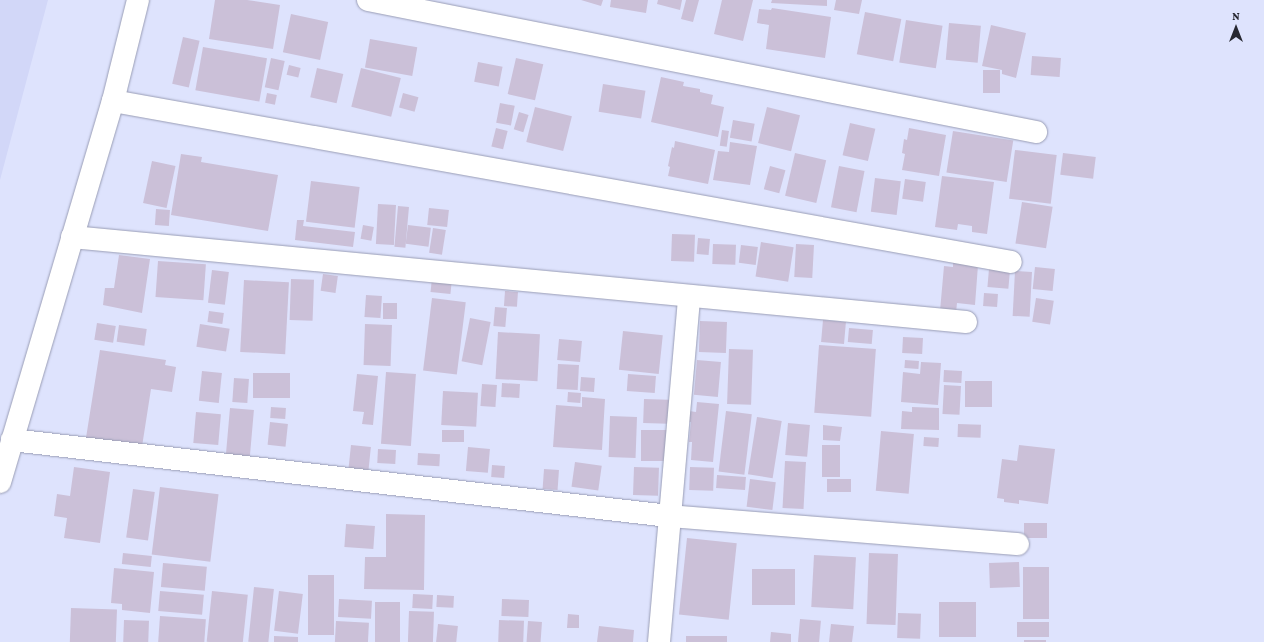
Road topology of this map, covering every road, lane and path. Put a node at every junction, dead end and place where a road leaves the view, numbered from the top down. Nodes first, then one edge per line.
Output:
1 (368, 0) edge
2 (136, 1) edge
3 (113, 101) junction
4 (1036, 132) dead end
5 (72, 237) junction
6 (1011, 262) dead end
7 (688, 296) junction
8 (966, 322) dead end
9 (12, 440) junction
10 (0, 482) edge
11 (669, 516) junction
12 (1018, 544) dead end
13 (659, 642) edge

1 - 4 street
2 - 3 street
3 - 5 street
3 - 6 street
5 - 7 street
5 - 9 street
7 - 8 street
7 - 11 street
9 - 10 street
9 - 11 street
11 - 12 street
11 - 13 street

